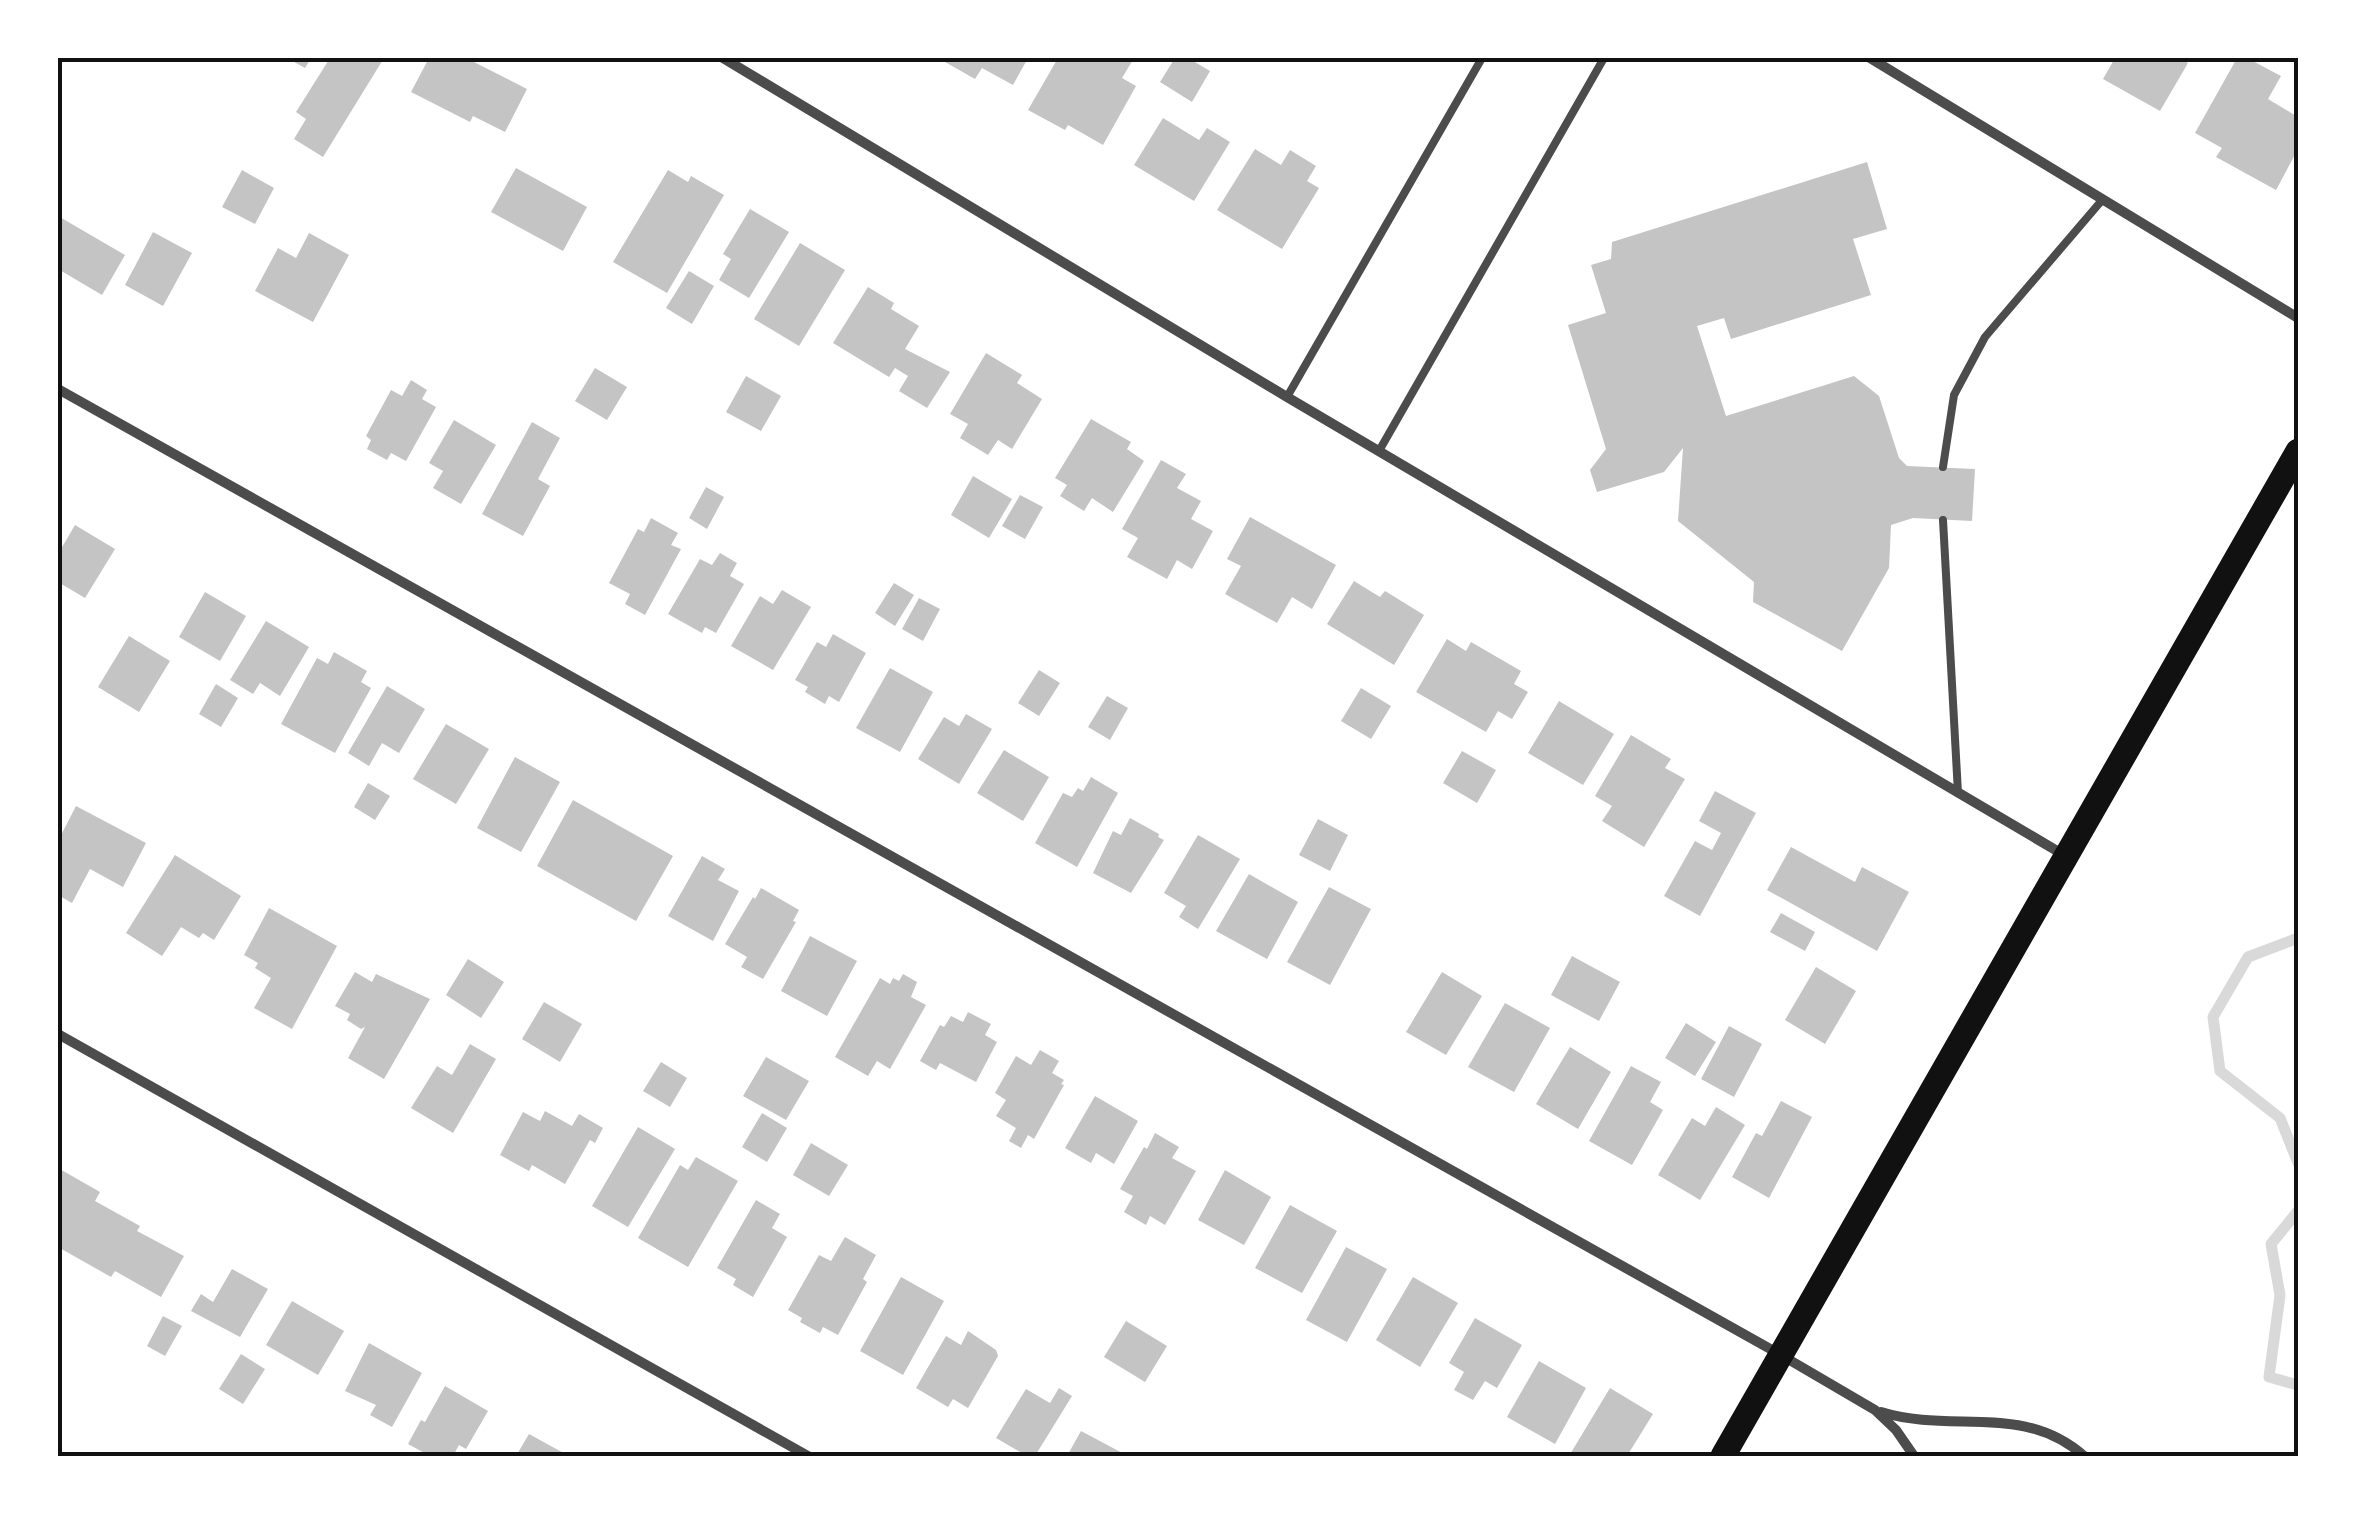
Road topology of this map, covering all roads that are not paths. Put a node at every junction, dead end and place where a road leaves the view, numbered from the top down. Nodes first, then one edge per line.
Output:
1 (723, 58) edge
2 (1482, 58) edge
3 (1604, 58) edge
4 (1870, 58) edge
5 (2103, 199) junction
6 (2298, 318) edge
7 (58, 389) edge
8 (1287, 397) junction
9 (1379, 451) junction
10 (2298, 451) edge
11 (1942, 467) dead end
12 (1943, 520) dead end
13 (1958, 793) junction
14 (2065, 856) junction
15 (58, 1034) edge
16 (1781, 1355) junction
17 (1875, 1410) junction
18 (808, 1456) edge
19 (1724, 1456) edge
20 (1914, 1456) edge
21 (2084, 1456) edge

1 - 8 street
2 - 8 lane
3 - 9 lane
4 - 5 street
5 - 6 street
5 - 11 lane
7 - 16 street
8 - 9 street
9 - 13 street
10 - 14 main road
12 - 13 lane
13 - 14 street
14 - 16 main road
15 - 18 street
16 - 17 street
16 - 19 main road
17 - 20 street
17 - 21 street

